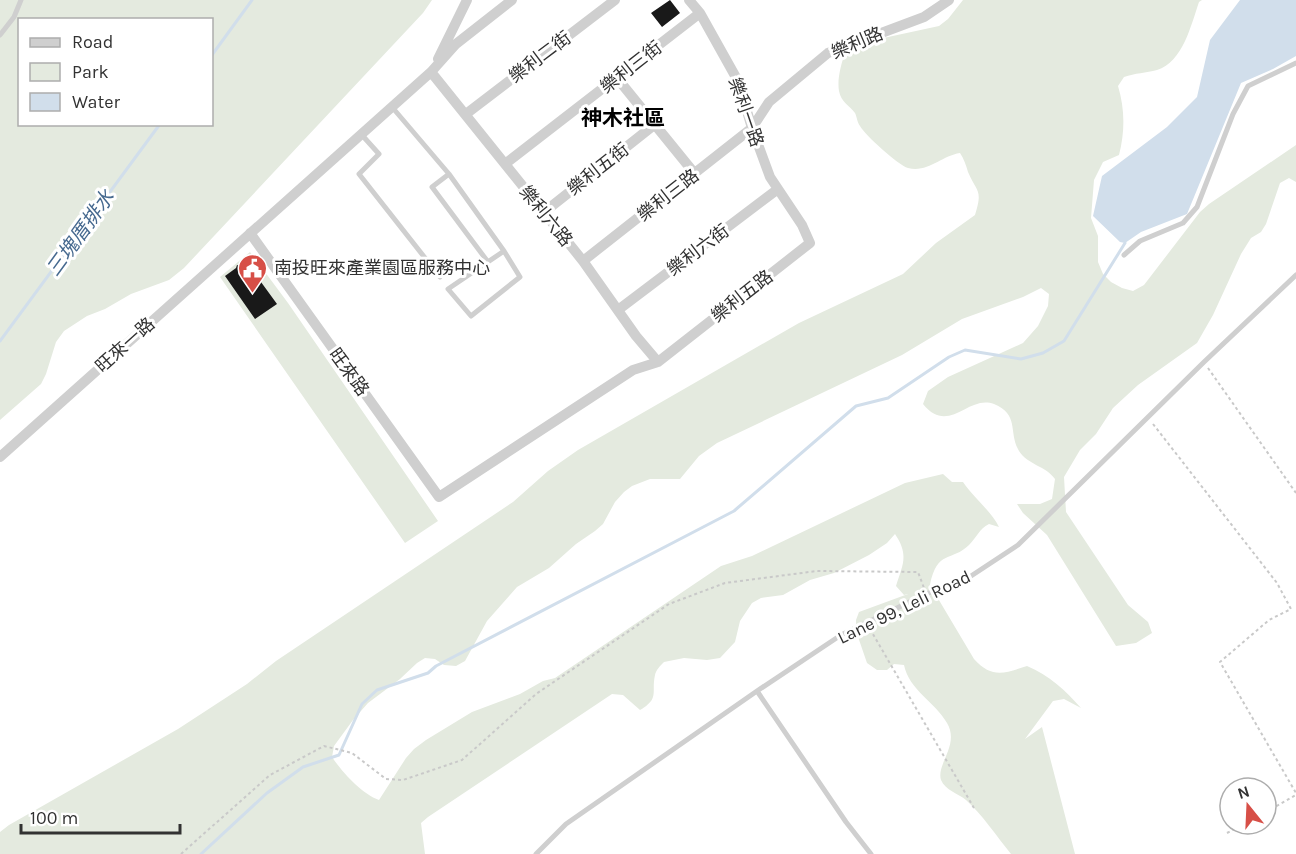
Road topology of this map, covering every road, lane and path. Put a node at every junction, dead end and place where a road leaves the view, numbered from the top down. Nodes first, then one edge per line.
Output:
1 (21, 0) edge
2 (467, 0) edge
3 (512, 0) edge
4 (615, 0) edge
5 (689, 0) edge
6 (949, 0) edge
7 (700, 13) junction
8 (0, 35) edge
9 (1296, 63) edge
10 (431, 72) junction
11 (617, 78) junction
12 (392, 107) junction
13 (466, 114) junction
14 (654, 125) junction
15 (752, 128) junction
16 (361, 134) junction
17 (505, 165) junction
18 (449, 174) junction
19 (695, 174) junction
20 (778, 189) junction
21 (543, 213) junction
22 (802, 225) joint
23 (250, 233) junction
24 (504, 251) junction
25 (1124, 255) dead end
26 (583, 261) junction
27 (488, 262) junction
28 (1296, 275) edge
29 (440, 277) dead end
30 (618, 310) junction
31 (658, 362) junction
32 (1204, 362) junction
33 (1148, 417) junction
34 (0, 457) edge
35 (1296, 494) edge
36 (926, 594) junction
37 (866, 622) junction
38 (757, 691) junction
39 (1296, 794) edge
40 (1278, 805) edge
41 (974, 808) dead end
42 (181, 854) edge
43 (536, 854) edge
44 (871, 854) edge

1 - 8 lane
2 - 10 street
3 - 10 street
4 - 13 street, 樂利二街
5 - 7 street, 樂利一路
6 - 15 street, 樂利路
7 - 11 street, 樂利三街
7 - 15 street, 樂利一路
9 - 25 lane
10 - 12 street
10 - 13 street, 樂利六路
11 - 14 street
11 - 17 street, 樂利三街
12 - 16 street
12 - 18 lane
13 - 17 street, 樂利六路
14 - 19 street
14 - 21 street, 樂利五街
15 - 19 street, 樂利三路
15 - 20 street, 樂利一路
16 - 23 street
16 - 29 lane
17 - 21 street, 樂利六路
18 - 24 lane
18 - 27 lane
19 - 26 street, 樂利三路
20 - 22 street, 樂利一路
20 - 30 street, 樂利六街
21 - 26 street, 樂利六路
22 - 31 street, 樂利五路
23 - 31 street, 旺來路
23 - 34 street, 旺來一路
24 - 27 lane
24 - 27 lane
26 - 30 street, 樂利六路
28 - 32 lane, Lane 99, Leli Road
30 - 31 street, 樂利六路
32 - 33 lane, Lane 99, Leli Road
32 - 35 path
33 - 36 lane, Lane 99, Leli Road
33 - 39 path
36 - 37 lane, Lane 99, Leli Road
36 - 42 path
37 - 38 lane, Lane 99, Leli Road
37 - 41 path
38 - 43 lane, Lane 99, Leli Road
38 - 44 lane
39 - 40 path

